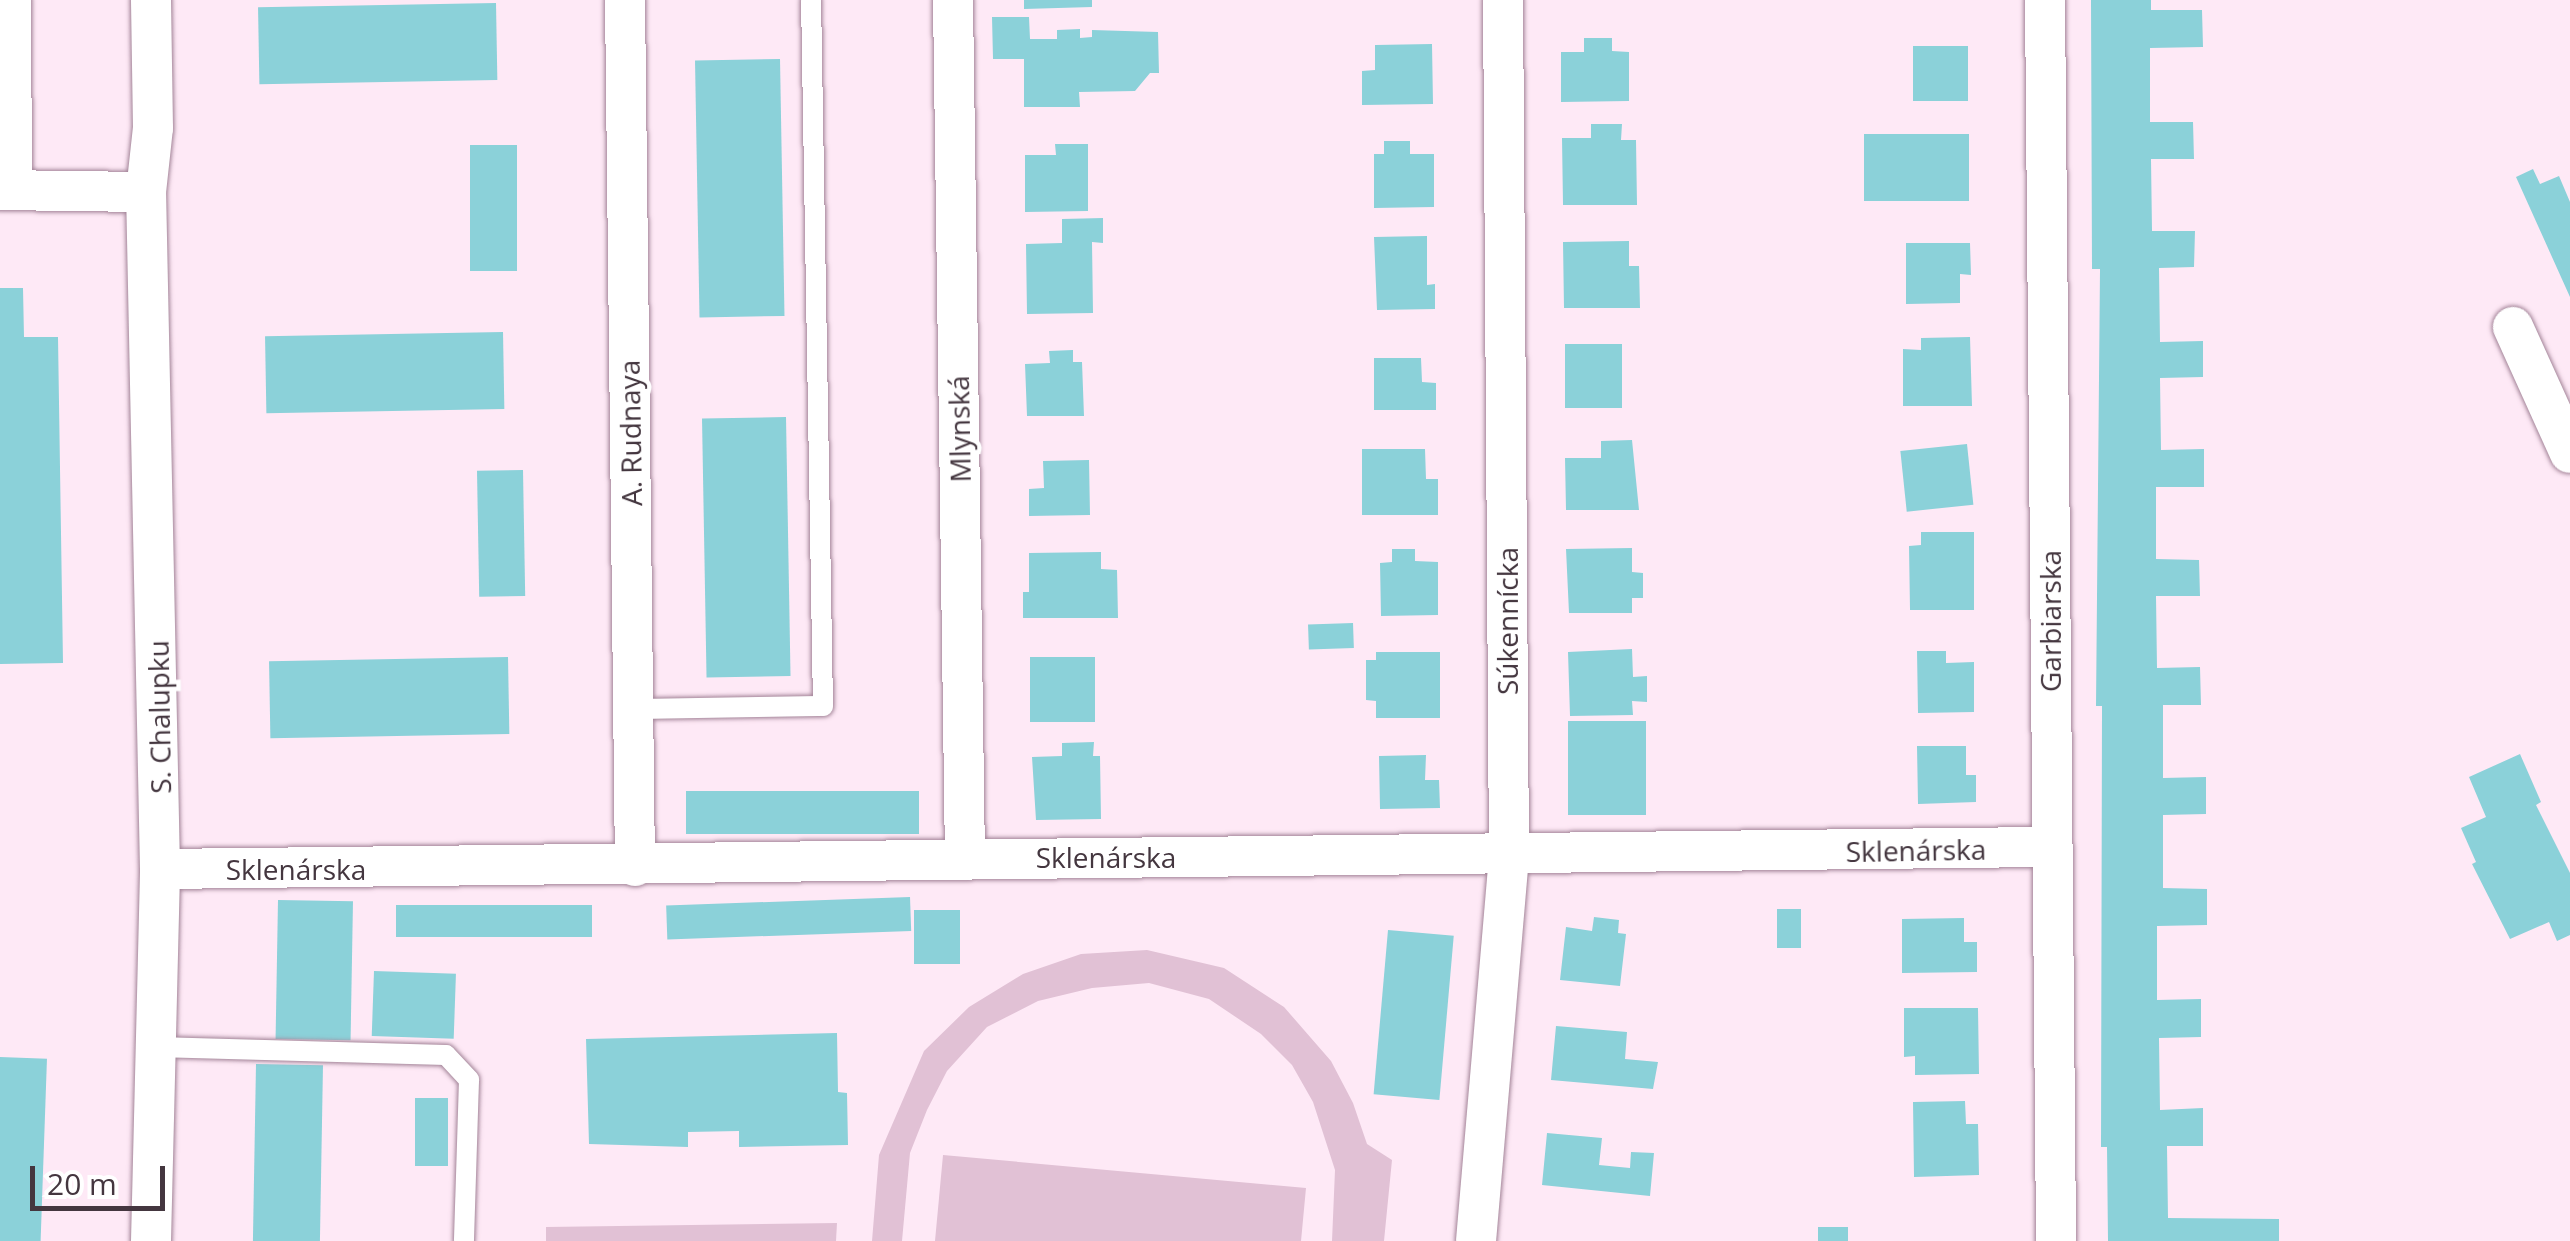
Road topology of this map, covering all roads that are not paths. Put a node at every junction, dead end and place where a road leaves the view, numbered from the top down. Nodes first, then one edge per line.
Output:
1 (12, 0) edge
2 (151, 0) edge
3 (625, 0) edge
4 (811, 0) edge
5 (953, 0) edge
6 (1503, 0) edge
7 (2045, 0) edge
8 (6, 190) edge
9 (146, 192) junction
10 (2513, 327) dead end
11 (2570, 453) edge
12 (633, 709) junction
13 (2052, 848) junction
14 (1509, 856) junction
15 (965, 858) junction
16 (635, 866) junction
17 (160, 870) junction
18 (156, 1047) junction
19 (151, 1241) edge
20 (464, 1241) edge
21 (1476, 1241) edge
22 (2056, 1241) edge

1 - 8 street
2 - 9 street, S. Chalupku
3 - 12 street, A. Rudnaya
4 - 12 lane
5 - 15 street, Mlynská
6 - 14 street, Súkennícka
7 - 13 street, Garbiarska
8 - 9 street
9 - 17 street, S. Chalupku
10 - 11 street
12 - 16 street, A. Rudnaya
13 - 14 street, Sklenárska
13 - 22 street, Garbiarska
14 - 15 street, Sklenárska
14 - 21 street, Súkennícka
15 - 16 street, Sklenárska
16 - 17 street, Sklenárska
17 - 18 street, S. Chalupku
18 - 19 street, S. Chalupku
18 - 20 lane

